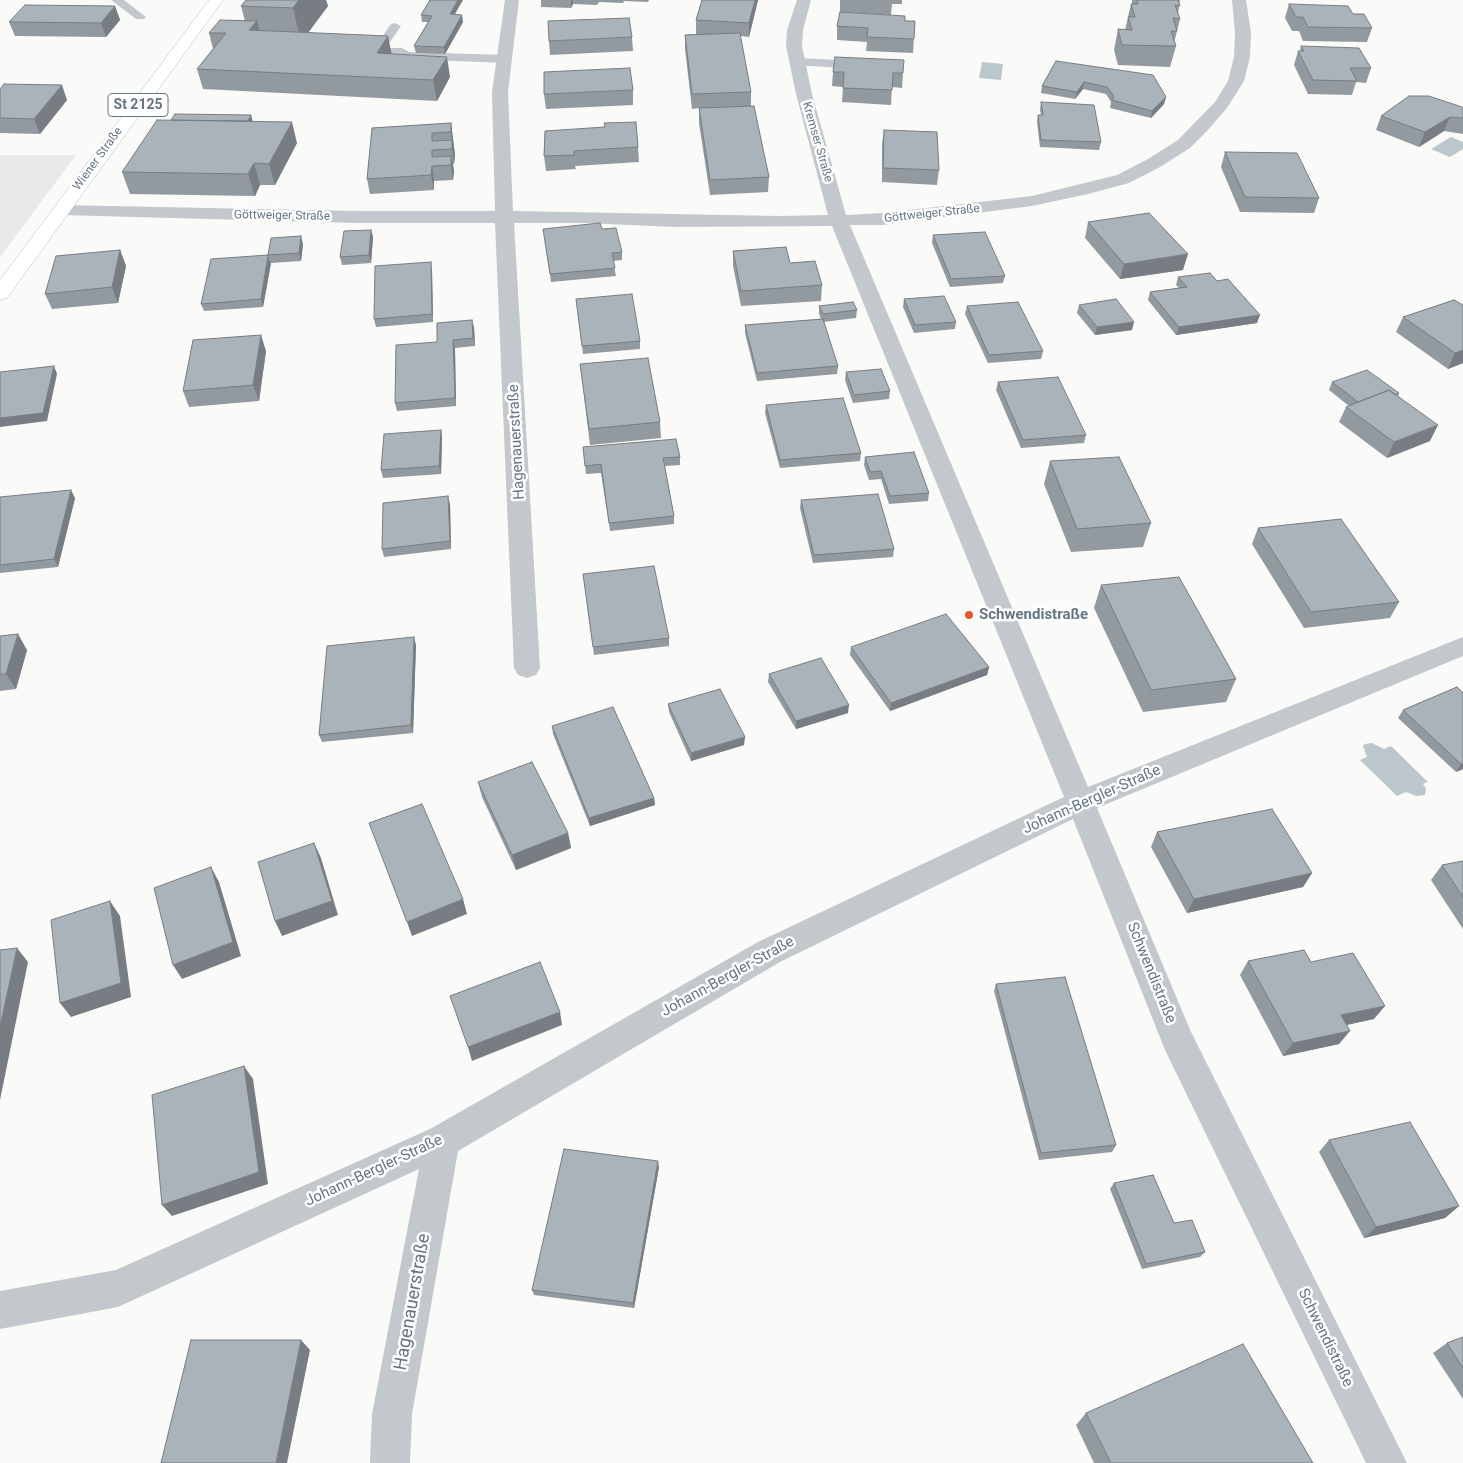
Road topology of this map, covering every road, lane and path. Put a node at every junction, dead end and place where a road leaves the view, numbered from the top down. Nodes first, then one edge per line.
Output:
1 (117, 0) edge
2 (216, 0) edge
3 (512, 0) edge
4 (804, 0) edge
5 (1239, 0) edge
6 (140, 17) dead end
7 (395, 26) dead end
8 (504, 60) junction
9 (797, 62) junction
10 (872, 66) edge
11 (61, 210) junction
12 (504, 216) junction
13 (839, 221) junction
14 (0, 294) edge
15 (1463, 646) edge
16 (527, 668) dead end
17 (1081, 802) junction
18 (442, 1141) junction
19 (0, 1310) edge
20 (390, 1463) edge
21 (1387, 1463) edge

1 - 6 lane
2 - 11 main road, Wiener Straße / St 2125
3 - 8 street
4 - 9 street, Kremser Straße
5 - 13 street, Göttweiger Straße
7 - 8 lane
8 - 12 street
9 - 10 lane
9 - 13 street, Kremser Straße
11 - 12 street, Göttweiger Straße
11 - 14 main road, Wiener Straße / St 2125
12 - 13 street, Göttweiger Straße
12 - 16 street, Hagenauerstraße
13 - 17 street, Schwendistraße
15 - 17 street, Johann-Bergler-Straße
17 - 18 street, Johann-Bergler-Straße
17 - 21 street, Schwendistraße
18 - 19 street, Johann-Bergler-Straße
18 - 20 street, Hagenauerstraße

